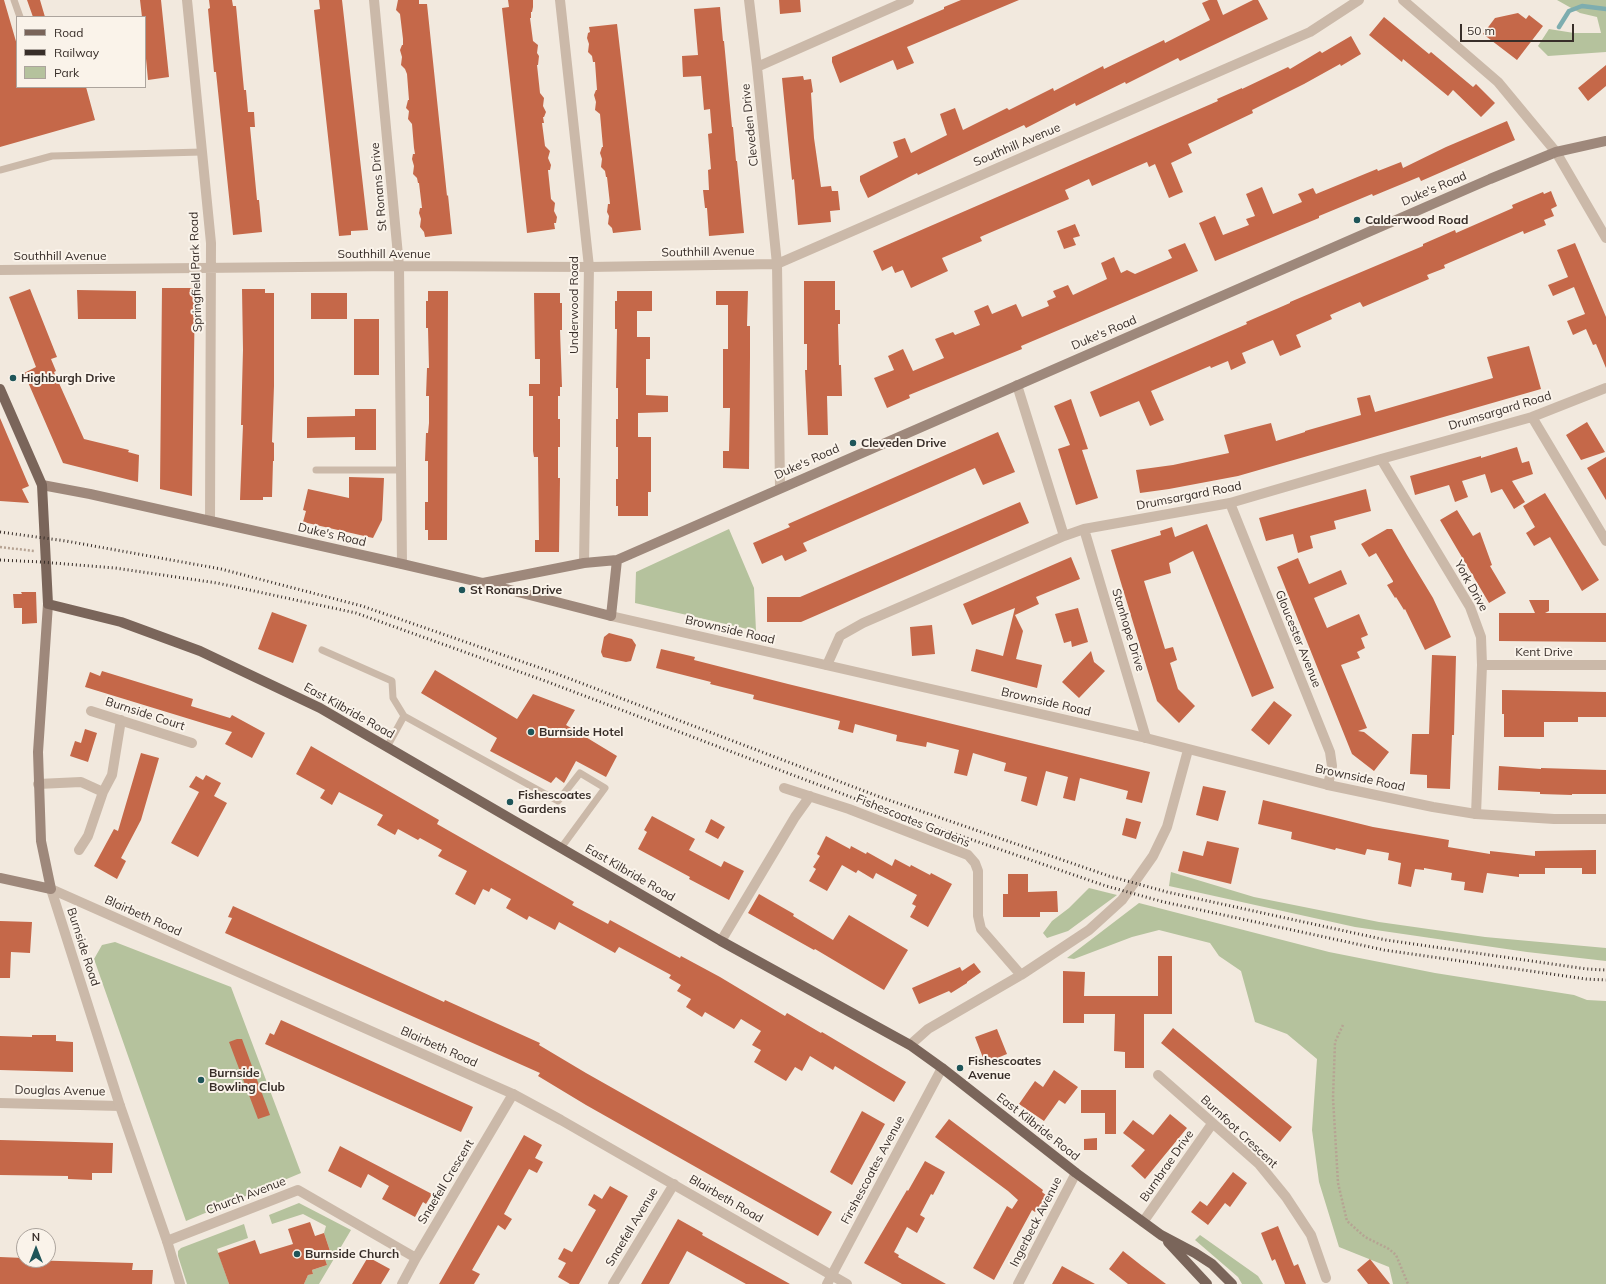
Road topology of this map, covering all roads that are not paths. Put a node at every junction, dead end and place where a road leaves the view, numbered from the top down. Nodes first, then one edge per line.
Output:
1 (14, 0) edge
2 (187, 0) edge
3 (374, 0) edge
4 (560, 0) edge
5 (749, 0) edge
6 (909, 0) edge
7 (1359, 0) edge
8 (1403, 0) edge
9 (20, 16) edge
10 (757, 67) junction
11 (1606, 141) edge
12 (202, 152) junction
13 (1556, 152) junction
14 (0, 170) edge
15 (1606, 238) edge
16 (777, 264) junction
17 (399, 266) junction
18 (589, 267) junction
19 (211, 268) junction
20 (0, 270) edge
21 (1017, 385) junction
22 (1606, 388) edge
23 (0, 389) edge
24 (1532, 417) junction
25 (1381, 459) junction
26 (316, 470) dead end
27 (401, 470) junction
28 (42, 485) junction
29 (780, 488) junction
30 (1230, 503) junction
31 (210, 521) junction
32 (1084, 529) junction
33 (1064, 536) junction
34 (1606, 541) edge
35 (617, 560) junction
36 (584, 563) junction
37 (402, 564) junction
38 (483, 583) junction
39 (48, 604) junction
40 (611, 616) junction
41 (322, 650) dead end
42 (827, 665) junction
43 (1482, 665) junction
44 (1606, 665) edge
45 (90, 711) dead end
46 (404, 716) junction
47 (121, 720) junction
48 (1146, 738) junction
49 (192, 743) dead end
50 (386, 747) junction
51 (1188, 750) junction
52 (38, 784) junction
53 (1328, 785) junction
54 (784, 788) dead end
55 (103, 792) junction
56 (810, 796) junction
57 (1476, 814) junction
58 (1606, 819) edge
59 (561, 848) junction
60 (79, 850) dead end
61 (0, 878) edge
62 (50, 889) junction
63 (721, 941) junction
64 (1021, 975) junction
65 (910, 1045) junction
66 (942, 1068) junction
67 (1158, 1075) dead end
68 (513, 1094) junction
69 (0, 1103) edge
70 (120, 1106) junction
71 (1212, 1124) junction
72 (1076, 1173) junction
73 (674, 1184) junction
74 (1144, 1222) junction
75 (1161, 1235) junction
76 (167, 1241) junction
77 (416, 1258) junction
78 (1326, 1278) dead end
79 (829, 1280) edge
80 (180, 1284) edge
81 (402, 1284) edge
82 (613, 1284) edge
83 (847, 1284) edge
84 (1018, 1284) edge
85 (1207, 1284) edge
86 (1232, 1284) edge

1 - 9 lane
2 - 12 street, Springfield Park Road
3 - 17 street, St Ronans Drive
4 - 18 street, Underwood Road
5 - 10 street, Cleveden Drive
6 - 10 street
7 - 16 street, Southhill Avenue
8 - 13 street
10 - 16 street, Cleveden Drive
11 - 13 main road, Duke's Road
12 - 14 lane
12 - 19 street, Springfield Park Road
13 - 15 street
13 - 21 main road, Duke's Road
16 - 18 street, Southhill Avenue
16 - 29 street, Cleveden Drive
17 - 18 street, Southhill Avenue
17 - 19 street, Southhill Avenue
17 - 27 street, St Ronans Drive
18 - 36 street, Underwood Road
19 - 20 street, Southhill Avenue
19 - 31 street, Springfield Park Road
21 - 29 main road, Duke's Road
21 - 33 street
22 - 24 street, Drumsargard Road
23 - 28 main road
24 - 25 street, Drumsargard Road
24 - 34 street
25 - 30 street, Drumsargard Road
25 - 43 street, York Drive
26 - 27 lane
27 - 37 street, St Ronans Drive
28 - 31 main road, Duke's Road
28 - 39 main road
29 - 35 main road, Duke's Road
30 - 32 street, Drumsargard Road
30 - 53 street, Gloucester Avenue
31 - 37 main road, Duke's Road
32 - 33 street, Drumsargard Road
32 - 48 street, Stanhope Drive
33 - 42 street, Drumsargard Road
35 - 36 main road, Duke's Road
35 - 40 main road
36 - 38 main road, Duke's Road
37 - 38 main road, Duke's Road
38 - 40 main road, Brownside Road
39 - 50 main road, East Kilbride Road
39 - 52 main road, Burnside Road
40 - 42 street, Brownside Road
41 - 46 lane
42 - 48 street, Brownside Road
43 - 44 street, Kent Drive
43 - 57 street, York Drive
45 - 47 street, Burnside Court
46 - 50 lane
46 - 59 lane
47 - 49 street, Burnside Court
47 - 55 street
48 - 51 street, Brownside Road
50 - 59 main road, East Kilbride Road
51 - 53 street, Brownside Road
51 - 64 street
52 - 55 street
52 - 62 main road, Burnside Road
53 - 57 street, Brownside Road
54 - 56 street, Fishescoates Gardens
55 - 60 street
56 - 63 street
56 - 64 street, Fishescoates Gardens
57 - 58 street, Brownside Road
59 - 63 main road, East Kilbride Road
61 - 62 main road, Blairbeth Road
62 - 68 street, Blairbeth Road
62 - 70 street, Burnside Road
63 - 65 main road, East Kilbride Road
64 - 65 street
65 - 66 main road, East Kilbride Road
66 - 72 main road, East Kilbride Road
66 - 79 street, Firshescoates Avenue
67 - 71 street, Burnfoot Crescent
68 - 73 street, Blairbeth Road
68 - 77 street, Snaefell Crescent
69 - 70 street, Douglas Avenue
70 - 76 street, Burnside Road
71 - 74 street, Burnbrae Drive
71 - 78 street, Burnfoot Crescent
72 - 74 main road, East Kilbride Road
72 - 84 street, Ingerbeck Avenue
73 - 79 street, Blairbeth Road
73 - 82 street, Snaefell Avenue
74 - 75 main road, East Kilbride Road
75 - 85 main road, East Kilbride Road
75 - 86 main road, East Kilbride Road
76 - 77 street, Church Avenue
76 - 80 street, Burnside Road
77 - 81 street, Snaefell Crescent
79 - 83 street, Blairbeth Road

